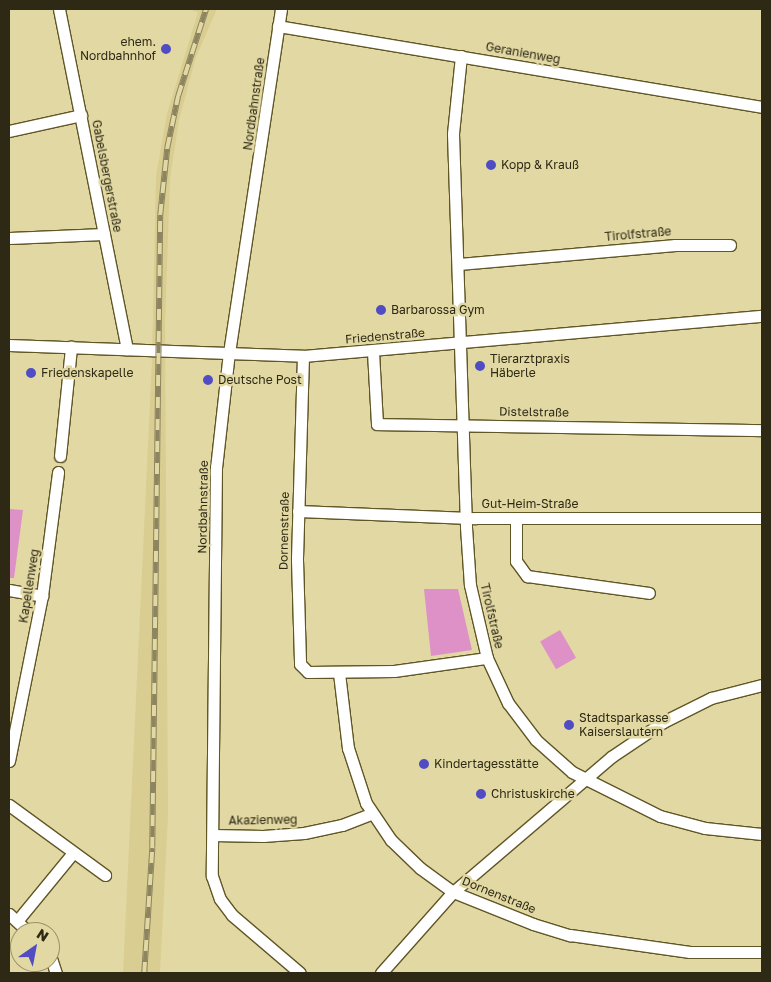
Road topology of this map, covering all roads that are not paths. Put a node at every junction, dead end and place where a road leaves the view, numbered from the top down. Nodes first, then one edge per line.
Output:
1 (59, 9) edge
2 (281, 9) edge
3 (278, 26) junction
4 (461, 56) junction
5 (762, 108) edge
6 (81, 115) junction
7 (9, 131) edge
8 (104, 234) junction
9 (9, 238) edge
10 (730, 246) dead end
11 (459, 264) junction
12 (762, 316) edge
13 (462, 344) junction
14 (9, 345) edge
15 (71, 347) junction
16 (127, 349) junction
17 (229, 352) junction
18 (373, 352) junction
19 (302, 356) junction
20 (464, 424) junction
21 (762, 430) edge
22 (60, 456) dead end
23 (58, 472) dead end
24 (298, 511) junction
25 (467, 518) junction
26 (516, 518) junction
27 (762, 518) edge
28 (9, 590) edge
29 (649, 593) dead end
30 (42, 596) junction
31 (487, 658) junction
32 (340, 673) junction
33 (762, 685) edge
34 (13, 731) edge
35 (9, 762) edge
36 (586, 780) junction
37 (9, 805) edge
38 (371, 814) junction
39 (762, 834) edge
40 (213, 835) junction
41 (72, 854) junction
42 (105, 875) dead end
43 (453, 892) junction
44 (13, 918) edge
45 (762, 952) edge
46 (300, 973) edge
47 (381, 973) edge

1 - 6 street, Gabelsbergerstraße
2 - 3 street, Nordbahnstraße
3 - 4 street, Geranienweg
3 - 17 street, Nordbahnstraße
4 - 5 street, Geranienweg
4 - 11 street, Tirolfstraße
6 - 7 street
6 - 8 street, Gabelsbergerstraße
8 - 9 street
8 - 16 street, Gabelsbergerstraße
10 - 11 street, Tirolfstraße
11 - 13 street, Tirolfstraße
12 - 13 street, Friedenstraße
13 - 18 street, Friedenstraße
13 - 20 street, Tirolfstraße
14 - 15 street, Friedenstraße
15 - 16 street, Friedenstraße
15 - 22 street
16 - 17 street, Friedenstraße
17 - 19 street, Friedenstraße
17 - 40 street, Nordbahnstraße
18 - 19 street, Friedenstraße
18 - 20 street, Distelstraße
19 - 24 street, Dornenstraße
20 - 21 street, Distelstraße
20 - 25 street, Tirolfstraße
23 - 30 street, Kapellenweg
24 - 25 street, Gut-Heim-Straße
24 - 32 street, Dornenstraße
25 - 26 street, Gut-Heim-Straße
25 - 31 street, Tirolfstraße
26 - 27 street, Gut-Heim-Straße
26 - 29 street
28 - 30 street
30 - 34 street, Kapellenweg
31 - 32 street, Dornenstraße
31 - 36 street, Tirolfstraße
32 - 38 street, Dornenstraße
33 - 36 street
34 - 35 street, Kapellenweg
36 - 39 street, Tirolfstraße
36 - 43 street
37 - 41 street
38 - 40 street, Akazienweg
38 - 43 street, Dornenstraße
40 - 46 street, Nordbahnstraße
41 - 42 street
41 - 44 street
43 - 45 street, Dornenstraße
43 - 47 street

